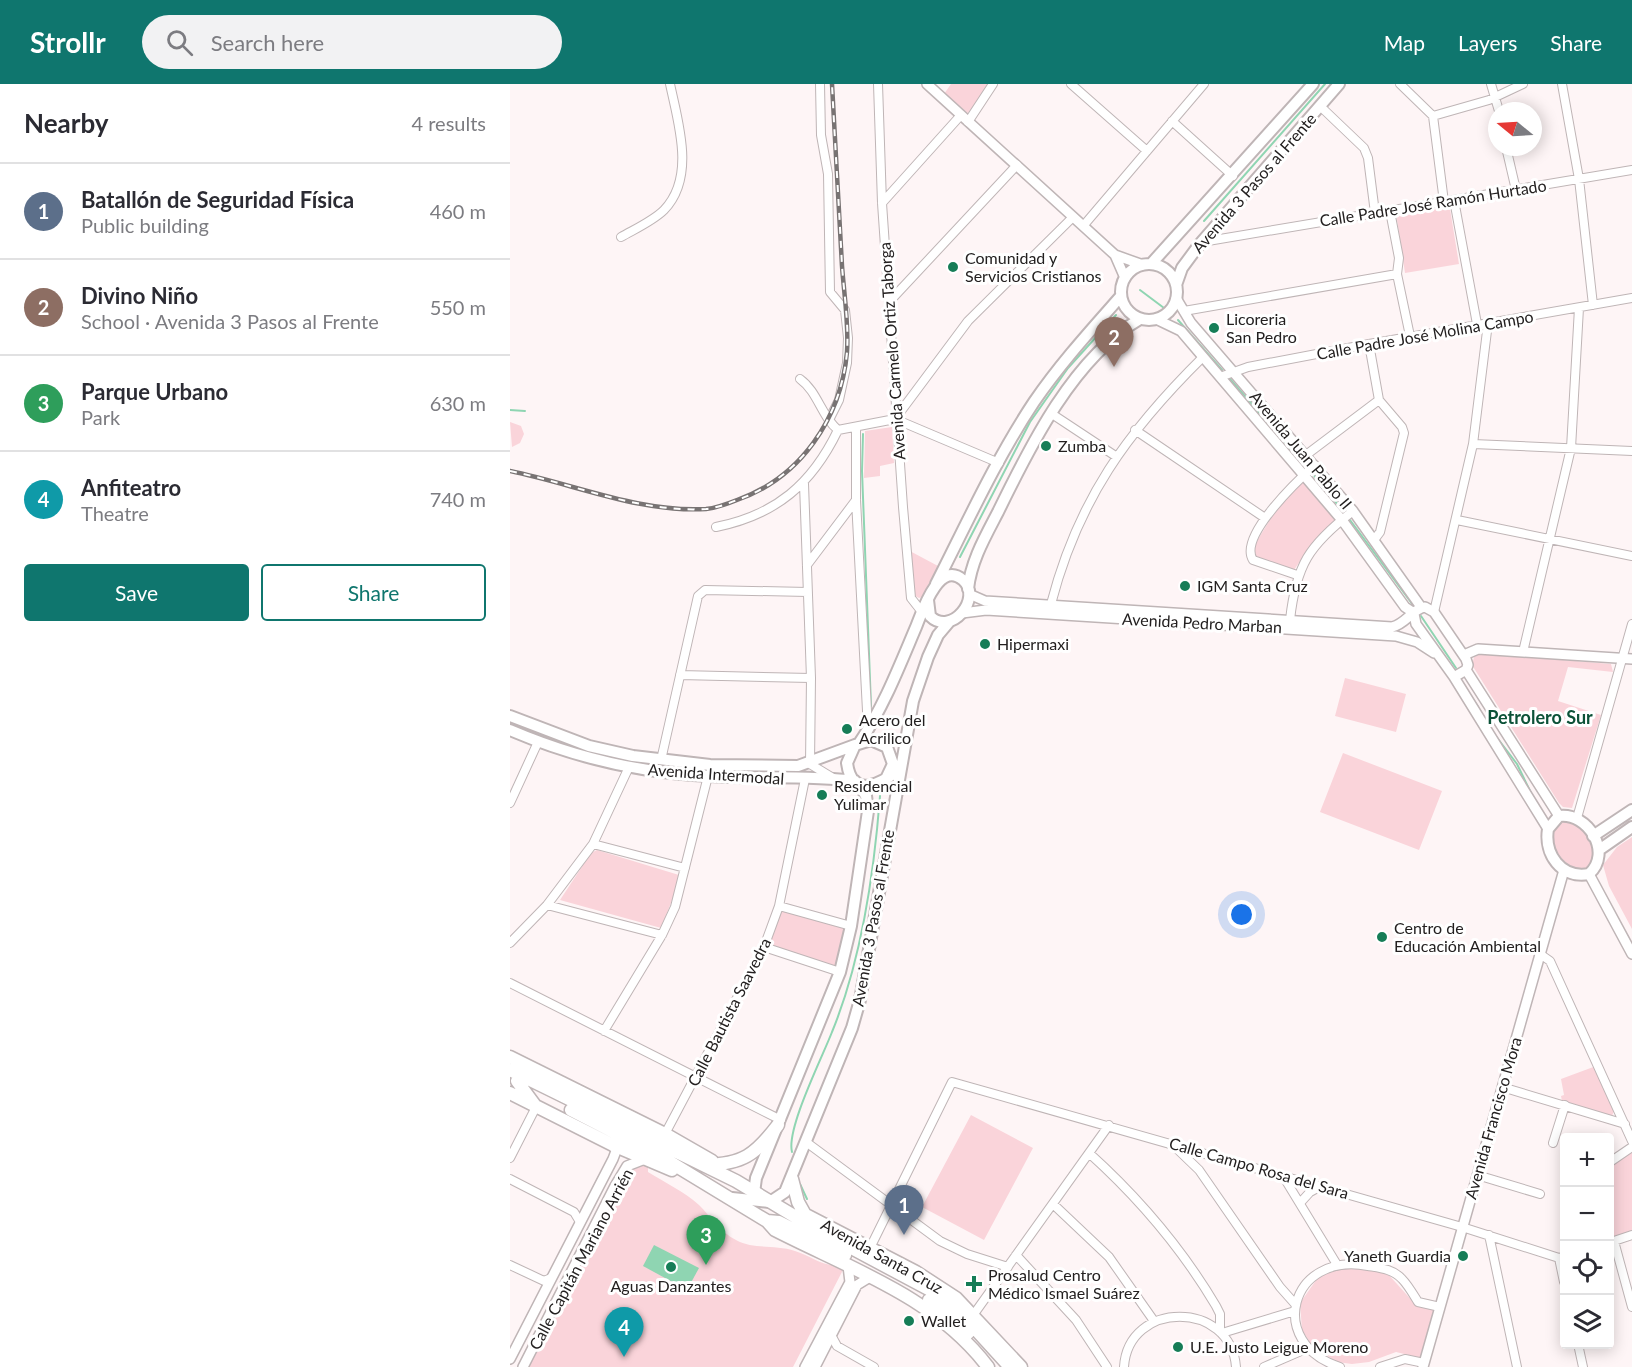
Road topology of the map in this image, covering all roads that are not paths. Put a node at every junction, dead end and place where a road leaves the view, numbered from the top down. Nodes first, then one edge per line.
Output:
1 (669, 84) edge
2 (820, 84) edge
3 (878, 84) edge
4 (927, 84) edge
5 (993, 84) edge
6 (1071, 84) edge
7 (1204, 84) edge
8 (1313, 84) edge
9 (1340, 84) edge
10 (1400, 84) edge
11 (1491, 84) edge
12 (1523, 84) edge
13 (1562, 84) edge
14 (1496, 97) junction
15 (1497, 102) edge
16 (1320, 106) junction
17 (1433, 116) junction
18 (965, 118) junction
19 (1172, 121) junction
20 (1288, 129) junction
21 (1147, 151) junction
22 (1508, 156) edge
23 (1017, 165) junction
24 (1632, 170) edge
25 (1233, 176) junction
26 (1579, 179) junction
27 (1516, 190) junction
28 (1454, 200) junction
29 (1444, 201) junction
30 (882, 203) junction
31 (1390, 211) junction
32 (1375, 213) junction
33 (1073, 216) junction
34 (1218, 223) junction
35 (1083, 225) junction
36 (621, 237) dead end
37 (1234, 237) junction
38 (1202, 242) junction
39 (1115, 255) junction
40 (1147, 264) junction
41 (1397, 274) junction
42 (1125, 278) junction
43 (1176, 285) junction
44 (1121, 296) junction
45 (1176, 298) junction
46 (1632, 298) edge
47 (889, 302) junction
48 (1593, 304) junction
49 (1579, 308) junction
50 (1184, 311) junction
51 (1140, 319) junction
52 (1156, 319) junction
53 (1488, 322) junction
54 (1477, 324) junction
55 (1410, 336) junction
56 (1369, 344) junction
57 (1203, 357) junction
58 (1234, 373) junction
59 (1220, 377) junction
60 (800, 379) dead end
61 (1379, 400) junction
62 (1052, 414) junction
63 (896, 419) junction
64 (829, 420) junction
65 (856, 429) junction
66 (838, 430) junction
67 (1135, 430) junction
68 (1473, 444) junction
69 (1571, 448) junction
70 (1632, 451) edge
71 (1306, 455) junction
72 (1117, 457) junction
73 (999, 464) junction
74 (1315, 465) junction
75 (1304, 475) junction
76 (804, 483) junction
77 (856, 500) junction
78 (1353, 511) junction
79 (1265, 518) junction
80 (1342, 520) junction
81 (1456, 520) junction
82 (716, 527) dead end
83 (1374, 540) junction
84 (1549, 540) junction
85 (1632, 556) edge
86 (807, 565) junction
87 (1297, 575) junction
88 (936, 584) junction
89 (969, 591) junction
90 (808, 592) junction
91 (928, 600) junction
92 (1051, 604) junction
93 (922, 612) junction
94 (1416, 612) junction
95 (1434, 612) junction
96 (962, 613) junction
97 (1290, 620) junction
98 (949, 622) junction
99 (1632, 624) edge
100 (1523, 652) junction
101 (1437, 655) junction
102 (1464, 655) junction
103 (1627, 659) edge
104 (1466, 670) junction
105 (680, 675) junction
106 (1454, 677) junction
107 (811, 678) junction
108 (510, 716) edge
109 (510, 730) edge
110 (868, 731) junction
111 (538, 742) junction
112 (858, 744) junction
113 (589, 746) junction
114 (890, 752) junction
115 (586, 757) junction
116 (661, 760) junction
117 (810, 764) junction
118 (629, 767) junction
119 (900, 769) junction
120 (708, 776) junction
121 (834, 778) junction
122 (805, 779) junction
123 (885, 781) junction
124 (857, 782) junction
125 (510, 802) edge
126 (1632, 810) edge
127 (1559, 816) junction
128 (1577, 818) junction
129 (1632, 827) edge
130 (1548, 829) junction
131 (1593, 836) junction
132 (593, 844) junction
133 (1599, 850) junction
134 (685, 868) junction
135 (1564, 870) junction
136 (1589, 874) junction
137 (547, 906) junction
138 (779, 906) junction
139 (851, 926) junction
140 (662, 936) junction
141 (510, 943) edge
142 (764, 947) junction
143 (1540, 954) junction
144 (1632, 954) edge
145 (840, 972) junction
146 (510, 983) edge
147 (604, 1031) junction
148 (510, 1057) edge
149 (530, 1068) junction
150 (510, 1070) edge
151 (696, 1078) junction
152 (513, 1080) edge
153 (1502, 1087) junction
154 (510, 1094) edge
155 (562, 1097) junction
156 (1565, 1105) junction
157 (536, 1107) junction
158 (779, 1123) junction
159 (1625, 1124) junction
160 (1109, 1125) junction
161 (665, 1134) junction
162 (1632, 1141) edge
163 (806, 1142) junction
164 (1170, 1143) junction
165 (1553, 1143) dead end
166 (613, 1145) junction
167 (1632, 1147) edge
168 (1089, 1153) junction
169 (1208, 1154) junction
170 (510, 1158) edge
171 (645, 1159) junction
172 (1614, 1159) edge
173 (703, 1165) junction
174 (718, 1165) junction
175 (1199, 1170) junction
176 (1477, 1175) junction
177 (691, 1176) junction
178 (1283, 1176) junction
179 (510, 1179) edge
180 (603, 1179) junction
181 (792, 1179) junction
182 (736, 1181) junction
183 (615, 1186) junction
184 (1321, 1186) junction
185 (1540, 1194) dead end
186 (724, 1196) junction
187 (753, 1197) junction
188 (770, 1202) junction
189 (1300, 1203) junction
190 (893, 1204) junction
191 (1053, 1204) junction
192 (785, 1211) junction
193 (804, 1213) junction
194 (766, 1221) junction
195 (580, 1222) junction
196 (1462, 1227) junction
197 (814, 1228) junction
198 (1489, 1235) junction
199 (1632, 1235) edge
200 (1614, 1241) edge
201 (870, 1248) junction
202 (1614, 1248) edge
203 (1016, 1255) junction
204 (1560, 1256) edge
205 (1336, 1263) junction
206 (510, 1265) edge
207 (848, 1266) junction
208 (1008, 1267) junction
209 (870, 1277) junction
210 (551, 1278) junction
211 (1216, 1306) junction
212 (1440, 1307) junction
213 (1632, 1307) edge
214 (1295, 1308) junction
215 (974, 1314) junction
216 (1154, 1321) junction
217 (833, 1322) junction
218 (1207, 1322) junction
219 (1221, 1332) junction
220 (831, 1335) junction
221 (1308, 1348) junction
222 (1579, 1349) edge
223 (510, 1359) edge
224 (1238, 1365) edge
225 (1423, 1365) edge
226 (523, 1367) edge
227 (805, 1367) edge
228 (815, 1367) edge
229 (874, 1367) edge
230 (988, 1367) edge
231 (998, 1367) edge
232 (1010, 1367) edge
233 (1021, 1367) edge
234 (1107, 1367) edge
235 (1124, 1367) edge
236 (1264, 1367) edge
237 (1340, 1367) edge
238 (1380, 1367) edge
239 (1518, 1367) edge
240 (1583, 1367) edge

1 - 36 street
2 - 64 street
3 - 30 street, Avenida Carmelo Ortiz Taborga
4 - 18 street
5 - 18 street
6 - 21 street
7 - 19 street
8 - 20 main road, Avenida 3 Pasos al Frente
9 - 16 main road, Avenida 3 Pasos al Frente
10 - 17 street
11 - 14 street
12 - 14 street
13 - 26 street
14 - 15 street
14 - 17 street
16 - 20 main road, Avenida 3 Pasos al Frente
16 - 32 street
17 - 29 street
18 - 23 street
18 - 30 street
19 - 21 street
19 - 25 street
20 - 25 main road, Avenida 3 Pasos al Frente
20 - 34 main road, Avenida 3 Pasos al Frente
21 - 35 street
22 - 27 street
23 - 33 street
23 - 47 street
24 - 26 street, Calle Padre José Ramón Hurtado
25 - 40 main road, Avenida 3 Pasos al Frente
26 - 27 street, Calle Padre José Ramón Hurtado
26 - 48 street
27 - 28 street, Calle Padre José Ramón Hurtado
28 - 29 street, Calle Padre José Ramón Hurtado
28 - 54 street
29 - 31 street, Calle Padre José Ramón Hurtado
30 - 47 street, Avenida Carmelo Ortiz Taborga
31 - 32 street, Calle Padre José Ramón Hurtado
31 - 41 street
32 - 37 street, Calle Padre José Ramón Hurtado
33 - 35 street
33 - 63 street
34 - 37 street
34 - 38 main road, Avenida 3 Pasos al Frente
35 - 39 street
37 - 38 street, Calle Padre José Ramón Hurtado
38 - 43 main road, Avenida 3 Pasos al Frente
39 - 40 street
39 - 42 street
40 - 42 main road
40 - 43 main road
41 - 50 street
41 - 55 street
42 - 44 main road
43 - 45 main road
44 - 51 main road
44 - 73 main road
45 - 50 street, Avenida Juan Pablo II
45 - 52 main road
46 - 48 street, Calle Padre José Molina Campo
47 - 63 street, Avenida Carmelo Ortiz Taborga
48 - 49 street, Calle Padre José Molina Campo
49 - 53 street, Calle Padre José Molina Campo
49 - 69 street
50 - 58 street, Avenida Juan Pablo II
51 - 52 main road
51 - 62 main road
52 - 57 street, Avenida Juan Pablo II
53 - 54 street, Calle Padre José Molina Campo
53 - 68 street
54 - 55 street, Calle Padre José Molina Campo
55 - 56 street, Calle Padre José Molina Campo
56 - 58 street, Calle Padre José Molina Campo
56 - 61 street
57 - 59 street, Avenida Juan Pablo II
57 - 67 street
58 - 59 street, Calle Padre José Molina Campo
58 - 71 street, Avenida Juan Pablo II
59 - 75 street, Avenida Juan Pablo II
60 - 64 street
61 - 71 street
61 - 83 street
62 - 72 street
62 - 89 main road
63 - 65 street
63 - 73 street
63 - 93 street, Avenida Carmelo Ortiz Taborga
64 - 66 street
65 - 66 street
65 - 77 street
66 - 76 street
67 - 72 street
67 - 79 street
68 - 69 street
68 - 81 street
69 - 70 street
69 - 84 street
71 - 74 street, Avenida Juan Pablo II
72 - 92 street
73 - 88 main road
74 - 75 street
74 - 78 street, Avenida Juan Pablo II
75 - 79 street
75 - 80 street, Avenida Juan Pablo II
76 - 82 street
76 - 86 street
77 - 86 street
77 - 110 street
78 - 80 street
78 - 83 street, Avenida Juan Pablo II
79 - 87 street
80 - 87 street
80 - 94 street, Avenida Juan Pablo II
81 - 84 street
81 - 95 street
83 - 94 street, Avenida Juan Pablo II
84 - 85 street
84 - 100 street
86 - 90 street
87 - 97 street
88 - 89 main road
88 - 91 main road
89 - 92 street, Avenida Pedro Marban
89 - 96 main road
90 - 105 street
90 - 107 street
91 - 93 main road
91 - 98 main road
92 - 97 street, Avenida Pedro Marban
93 - 110 main road
94 - 95 street
94 - 97 street, Avenida Pedro Marban
94 - 101 street
95 - 102 street
96 - 98 main road
96 - 101 street, Avenida Pedro Marban
98 - 119 main road, Avenida 3 Pasos al Frente
99 - 103 street
100 - 102 street
100 - 103 street
101 - 106 street
102 - 104 street
103 - 128 street
104 - 106 street
104 - 127 street
105 - 107 street
105 - 116 street
106 - 130 street
107 - 117 street
108 - 113 main road, Avenida Intermodal
109 - 111 main road, Avenida Intermodal
110 - 112 main road
111 - 115 main road, Avenida Intermodal
111 - 125 street
112 - 114 main road
112 - 117 main road, Avenida Intermodal
112 - 124 main road
113 - 115 main road
113 - 116 main road, Avenida Intermodal
114 - 119 main road
114 - 123 main road
115 - 118 main road, Avenida Intermodal
116 - 117 main road, Avenida Intermodal
117 - 121 street
118 - 120 main road, Avenida Intermodal
118 - 132 street
119 - 123 main road
119 - 163 main road, Avenida 3 Pasos al Frente
120 - 122 main road, Avenida Intermodal
120 - 134 street
121 - 122 main road, Avenida Intermodal
121 - 124 main road, Avenida Intermodal
122 - 138 street, Calle Bautista Saavedra
123 - 124 main road
124 - 139 main road, Avenida 3 Pasos al Frente
126 - 131 main road
127 - 128 main road
127 - 130 main road
128 - 131 main road
129 - 133 main road
130 - 135 main road
131 - 133 main road
132 - 134 street
132 - 137 street
133 - 136 main road
134 - 140 street
135 - 136 main road
135 - 143 street, Avenida Francisco Mora
136 - 144 street
137 - 140 street
137 - 141 street
138 - 139 street
138 - 142 street, Calle Bautista Saavedra
139 - 145 main road, Avenida 3 Pasos al Frente
140 - 147 street
142 - 145 street
142 - 151 street, Calle Bautista Saavedra
143 - 153 street, Avenida Francisco Mora
143 - 159 street
145 - 158 main road, Avenida 3 Pasos al Frente
146 - 147 street
147 - 151 street
148 - 149 main road, Avenida Santa Cruz
149 - 155 main road
149 - 161 main road, Avenida Santa Cruz
150 - 155 main road, Avenida Santa Cruz
151 - 158 street
151 - 161 street, Calle Bautista Saavedra
152 - 157 main road
152 - 177 main road, Avenida Santa Cruz
153 - 156 street
153 - 176 street, Avenida Francisco Mora
154 - 157 main road, Avenida Santa Cruz
155 - 173 main road, Avenida Santa Cruz
156 - 159 street
156 - 165 street
157 - 166 main road, Avenida Santa Cruz
157 - 170 street
158 - 174 main road
158 - 187 main road, Avenida 3 Pasos al Frente
159 - 162 street
160 - 164 street, Calle Campo Rosa del Sara
160 - 168 street
160 - 190 street, Calle Campo Rosa del Sara
161 - 174 main road, Avenida Santa Cruz
163 - 181 main road, Avenida 3 Pasos al Frente
163 - 190 street
164 - 169 street, Calle Campo Rosa del Sara
164 - 175 street
166 - 171 main road, Avenida Santa Cruz
166 - 180 street, Calle Capitán Mariano Arrién
167 - 172 street
168 - 191 street
168 - 211 street
169 - 175 street
169 - 178 street, Calle Campo Rosa del Sara
171 - 177 main road, Avenida Santa Cruz
171 - 183 street, Calle Capitán Mariano Arrién
173 - 174 main road
173 - 182 main road, Avenida Santa Cruz
174 - 182 main road, Avenida Santa Cruz
175 - 214 street
176 - 185 street
176 - 196 street, Avenida Francisco Mora
177 - 186 main road, Avenida Santa Cruz
178 - 184 street, Calle Campo Rosa del Sara
178 - 189 street
179 - 195 street
180 - 183 street
180 - 195 street, Calle Capitán Mariano Arrién
181 - 188 main road, Avenida 3 Pasos al Frente
181 - 193 main road
182 - 187 main road, Avenida Santa Cruz
183 - 226 street, Calle Capitán Mariano Arrién
184 - 189 street
184 - 196 street, Calle Campo Rosa del Sara
186 - 187 main road
186 - 194 main road, Avenida Santa Cruz
187 - 188 main road, Avenida Santa Cruz
187 - 194 main road
188 - 192 main road, Avenida Santa Cruz
189 - 205 street
190 - 201 street
190 - 208 street
191 - 203 street
191 - 216 street
192 - 193 main road, Avenida Santa Cruz
192 - 197 main road, Avenida Santa Cruz
193 - 197 main road
193 - 201 main road, Avenida Santa Cruz
194 - 207 main road, Avenida Santa Cruz
194 - 231 main road, Avenida Santa Cruz
195 - 210 street, Calle Capitán Mariano Arrién
196 - 198 street, Calle Campo Rosa del Sara
196 - 212 street, Avenida Francisco Mora
197 - 232 main road, Avenida Santa Cruz
198 - 204 street, Calle Campo Rosa del Sara
198 - 239 street
199 - 200 street
201 - 215 main road, Avenida Santa Cruz
202 - 213 street
203 - 208 street
203 - 234 street
205 - 212 street
205 - 214 street
206 - 210 street
207 - 209 main road, Avenida Santa Cruz
207 - 217 street
208 - 215 street
209 - 217 street
209 - 230 main road, Avenida Santa Cruz
210 - 223 street, Calle Capitán Mariano Arrién
211 - 218 street
211 - 219 street
212 - 225 street, Avenida Francisco Mora
214 - 219 street
214 - 221 street
215 - 233 main road, Avenida Santa Cruz
216 - 218 street
216 - 235 street
217 - 220 street
217 - 227 street
218 - 219 street
219 - 224 street
220 - 228 street
220 - 229 street
221 - 236 street
221 - 237 street
222 - 240 street
225 - 238 street

